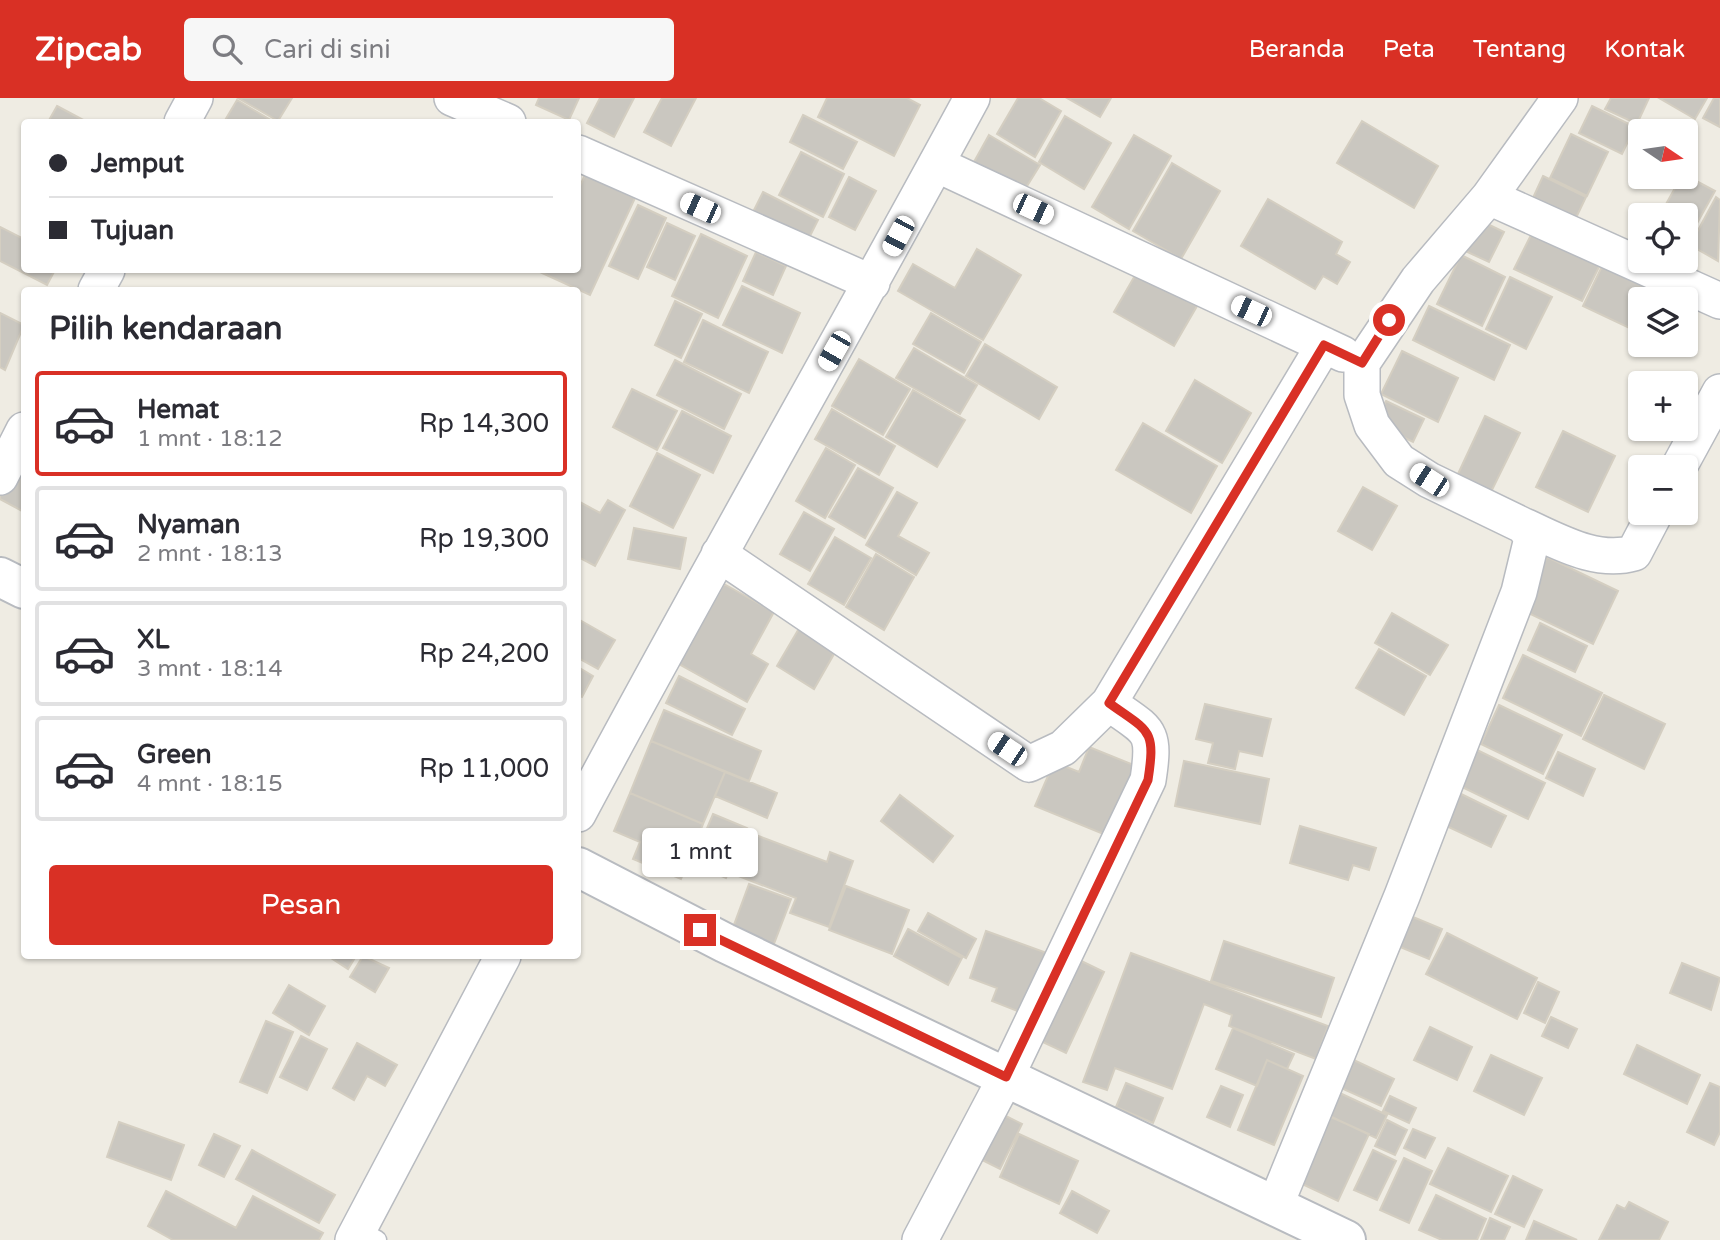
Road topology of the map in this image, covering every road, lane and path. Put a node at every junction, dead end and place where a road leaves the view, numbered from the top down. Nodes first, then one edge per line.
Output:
1 (195, 98) edge
2 (452, 98) edge
3 (972, 98) edge
4 (1560, 98) edge
5 (184, 119) edge
6 (501, 119) edge
7 (581, 154) edge
8 (936, 164) junction
9 (1489, 197) junction
10 (872, 283) junction
11 (1720, 300) edge
12 (1324, 345) junction
13 (1362, 363) junction
14 (1720, 392) edge
15 (21, 435) edge
16 (1686, 455) edge
17 (0, 477) edge
18 (1649, 525) edge
19 (1524, 526) junction
20 (719, 554) junction
21 (0, 577) edge
22 (21, 588) edge
23 (1109, 703) junction
24 (581, 808) edge
25 (581, 869) edge
26 (502, 959) edge
27 (1006, 1077) junction
28 (1275, 1206) junction
29 (363, 1237) edge
30 (920, 1240) edge
31 (1346, 1240) edge

1 - 5 street
2 - 6 street
3 - 8 street
4 - 9 street
7 - 10 street
8 - 10 street
8 - 12 street
9 - 11 street
9 - 13 street
10 - 20 street
12 - 13 street
12 - 23 street
13 - 19 street
14 - 16 street
15 - 17 street
18 - 19 street
19 - 28 street
20 - 23 street
20 - 24 street
21 - 22 street
23 - 27 street
25 - 27 street
26 - 29 street
27 - 28 street
27 - 30 street
28 - 31 street

